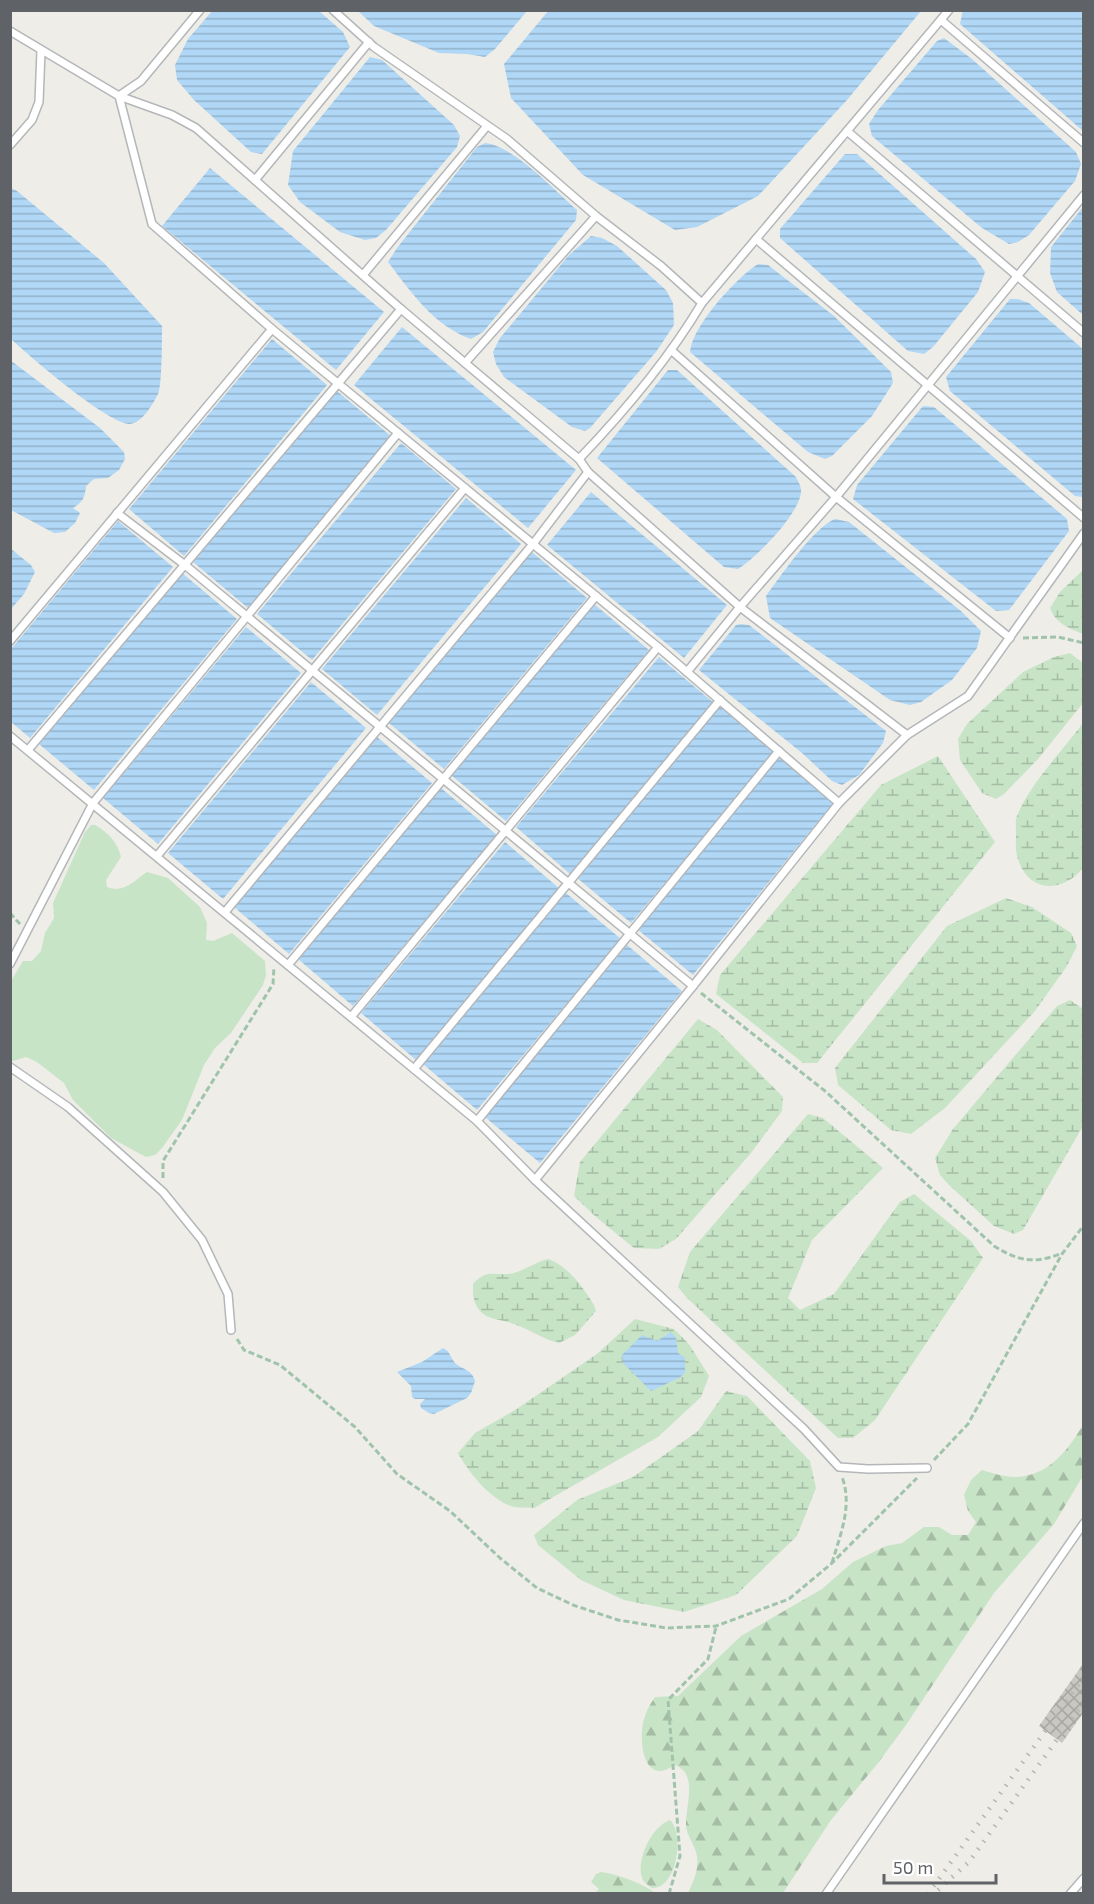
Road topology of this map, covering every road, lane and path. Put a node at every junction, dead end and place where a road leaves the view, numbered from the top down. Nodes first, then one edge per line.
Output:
1 (200, 10) edge
2 (333, 10) edge
3 (949, 10) edge
4 (941, 20) junction
5 (10, 31) edge
6 (369, 42) junction
7 (41, 51) junction
8 (119, 96) junction
9 (487, 126) junction
10 (848, 131) junction
11 (1083, 142) edge
12 (10, 145) edge
13 (255, 180) junction
14 (1083, 195) edge
15 (596, 216) junction
16 (756, 239) junction
17 (363, 275) junction
18 (1017, 276) junction
19 (702, 303) junction
20 (401, 309) junction
21 (272, 328) junction
22 (1083, 333) edge
23 (671, 351) junction
24 (465, 363) junction
25 (338, 384) junction
26 (928, 385) junction
27 (398, 433) junction
28 (579, 459) junction
29 (588, 472) junction
30 (465, 488) junction
31 (836, 497) junction
32 (117, 513) junction
33 (1083, 519) edge
34 (1083, 533) edge
35 (533, 544) junction
36 (184, 565) junction
37 (596, 596) junction
38 (740, 607) junction
39 (247, 617) junction
40 (1010, 638) junction
41 (10, 641) edge
42 (1083, 643) edge
43 (658, 647) junction
44 (312, 671) junction
45 (687, 672) junction
46 (720, 700) junction
47 (379, 727) junction
48 (907, 735) junction
49 (10, 736) edge
50 (28, 750) junction
51 (779, 751) junction
52 (443, 780) junction
53 (93, 803) junction
54 (839, 803) junction
55 (505, 831) junction
56 (157, 856) junction
57 (568, 884) junction
58 (225, 912) junction
59 (629, 934) junction
60 (275, 954) junction
61 (10, 964) edge
62 (288, 965) junction
63 (693, 986) junction
64 (351, 1017) junction
65 (10, 1066) edge
66 (414, 1069) junction
67 (477, 1121) junction
68 (535, 1180) junction
69 (163, 1192) junction
70 (1083, 1225) edge
71 (1062, 1254) junction
72 (231, 1330) joint
73 (839, 1467) junction
74 (927, 1468) junction
75 (1083, 1523) edge
76 (831, 1564) junction
77 (716, 1626) junction
78 (1083, 1878) edge
79 (669, 1893) edge
80 (826, 1893) edge
81 (1070, 1893) edge

1 - 8 lane
2 - 6 lane
3 - 4 lane
4 - 10 lane
4 - 11 lane
5 - 7 lane
6 - 9 lane
6 - 13 lane
7 - 8 lane
7 - 12 lane
8 - 13 lane
8 - 21 lane
9 - 15 lane
9 - 17 lane
10 - 16 lane
10 - 18 lane
13 - 17 lane
14 - 18 lane
15 - 19 lane
15 - 24 lane
16 - 19 lane
16 - 26 lane
17 - 20 lane
18 - 22 lane
18 - 26 lane
19 - 23 lane
20 - 24 lane
20 - 25 lane
21 - 25 lane
21 - 32 lane
23 - 28 lane
23 - 31 lane
24 - 28 lane
25 - 27 lane
25 - 36 lane
26 - 31 lane
26 - 33 lane
27 - 30 lane
27 - 39 lane
28 - 29 lane
29 - 35 lane
29 - 38 lane
30 - 35 lane
30 - 44 lane
31 - 38 lane
31 - 40 lane
32 - 36 lane
32 - 41 lane
34 - 40 lane
35 - 37 lane
35 - 47 lane
36 - 39 lane
36 - 50 lane
37 - 43 lane
37 - 52 lane
38 - 45 lane
38 - 48 lane
39 - 44 lane
39 - 53 lane
40 - 42 path
40 - 48 lane
43 - 45 lane
43 - 55 lane
44 - 47 lane
44 - 56 lane
45 - 46 lane
46 - 51 lane
46 - 57 lane
47 - 52 lane
47 - 58 lane
48 - 54 lane
49 - 50 lane
50 - 53 lane
51 - 54 lane
51 - 59 lane
52 - 55 lane
52 - 62 lane
53 - 56 lane
53 - 61 lane
54 - 63 lane
55 - 57 lane
55 - 64 lane
56 - 58 lane
57 - 59 lane
57 - 66 lane
58 - 60 lane
59 - 63 lane
59 - 67 lane
60 - 62 lane
60 - 69 path
62 - 64 lane
63 - 68 lane
63 - 71 path
64 - 66 lane
65 - 69 lane
66 - 67 lane
67 - 68 lane
68 - 73 lane
69 - 72 lane
70 - 71 path
71 - 74 path
72 - 77 path
73 - 74 lane
73 - 76 path
74 - 76 path
75 - 80 lane
76 - 77 path
77 - 79 path
78 - 81 lane

